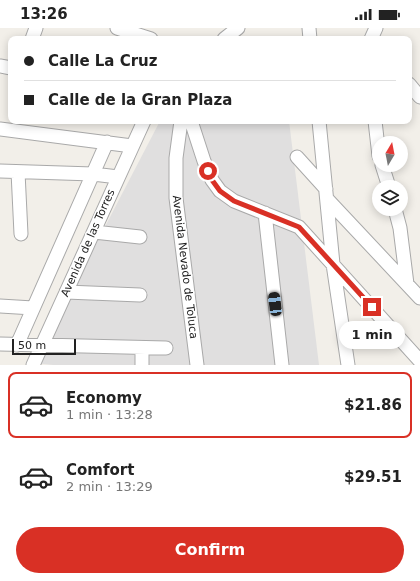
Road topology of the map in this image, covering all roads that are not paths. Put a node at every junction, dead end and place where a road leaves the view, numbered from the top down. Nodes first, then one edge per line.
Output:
1 (117, 28) edge
2 (238, 28) edge
3 (142, 36) edge
4 (228, 36) edge
5 (412, 88) edge
6 (420, 97) edge
7 (143, 124) edge
8 (181, 124) edge
9 (192, 124) edge
10 (319, 124) edge
11 (375, 124) edge
12 (0, 129) edge
13 (377, 136) edge
14 (107, 142) junction
15 (132, 146) junction
16 (297, 157) dead end
17 (0, 171) edge
18 (18, 172) junction
19 (93, 174) junction
20 (118, 177) junction
21 (326, 194) junction
22 (265, 213) junction
23 (397, 216) edge
24 (94, 232) junction
25 (21, 234) dead end
26 (140, 237) dead end
27 (333, 264) junction
28 (407, 284) junction
29 (66, 292) junction
30 (140, 295) dead end
31 (420, 298) edge
32 (0, 306) edge
33 (33, 308) junction
34 (0, 344) edge
35 (17, 345) junction
36 (142, 348) junction
37 (166, 348) dead end
38 (38, 358) edge
39 (420, 361) edge
40 (142, 365) edge
41 (198, 365) edge
42 (282, 365) edge
43 (348, 365) edge

1 - 3 street
2 - 4 street
5 - 6 street
7 - 15 street, Avenida de las Torres
8 - 41 street, Avenida Nevado de Toluca
9 - 22 street
10 - 21 street
11 - 13 street
12 - 14 street
14 - 15 street
14 - 19 street
15 - 20 street, Avenida de las Torres
16 - 21 street
17 - 18 street
18 - 19 street
18 - 25 street
19 - 20 street
19 - 33 street
20 - 24 street, Avenida de las Torres
21 - 27 street
21 - 28 street
22 - 27 street
22 - 42 street
23 - 28 street
24 - 26 street
24 - 29 street, Avenida de las Torres
27 - 39 street
27 - 43 street
28 - 31 street
29 - 30 street
29 - 38 street, Avenida de las Torres
32 - 33 street
33 - 35 street
34 - 35 street
35 - 38 street
36 - 37 street
36 - 38 street
36 - 40 street

